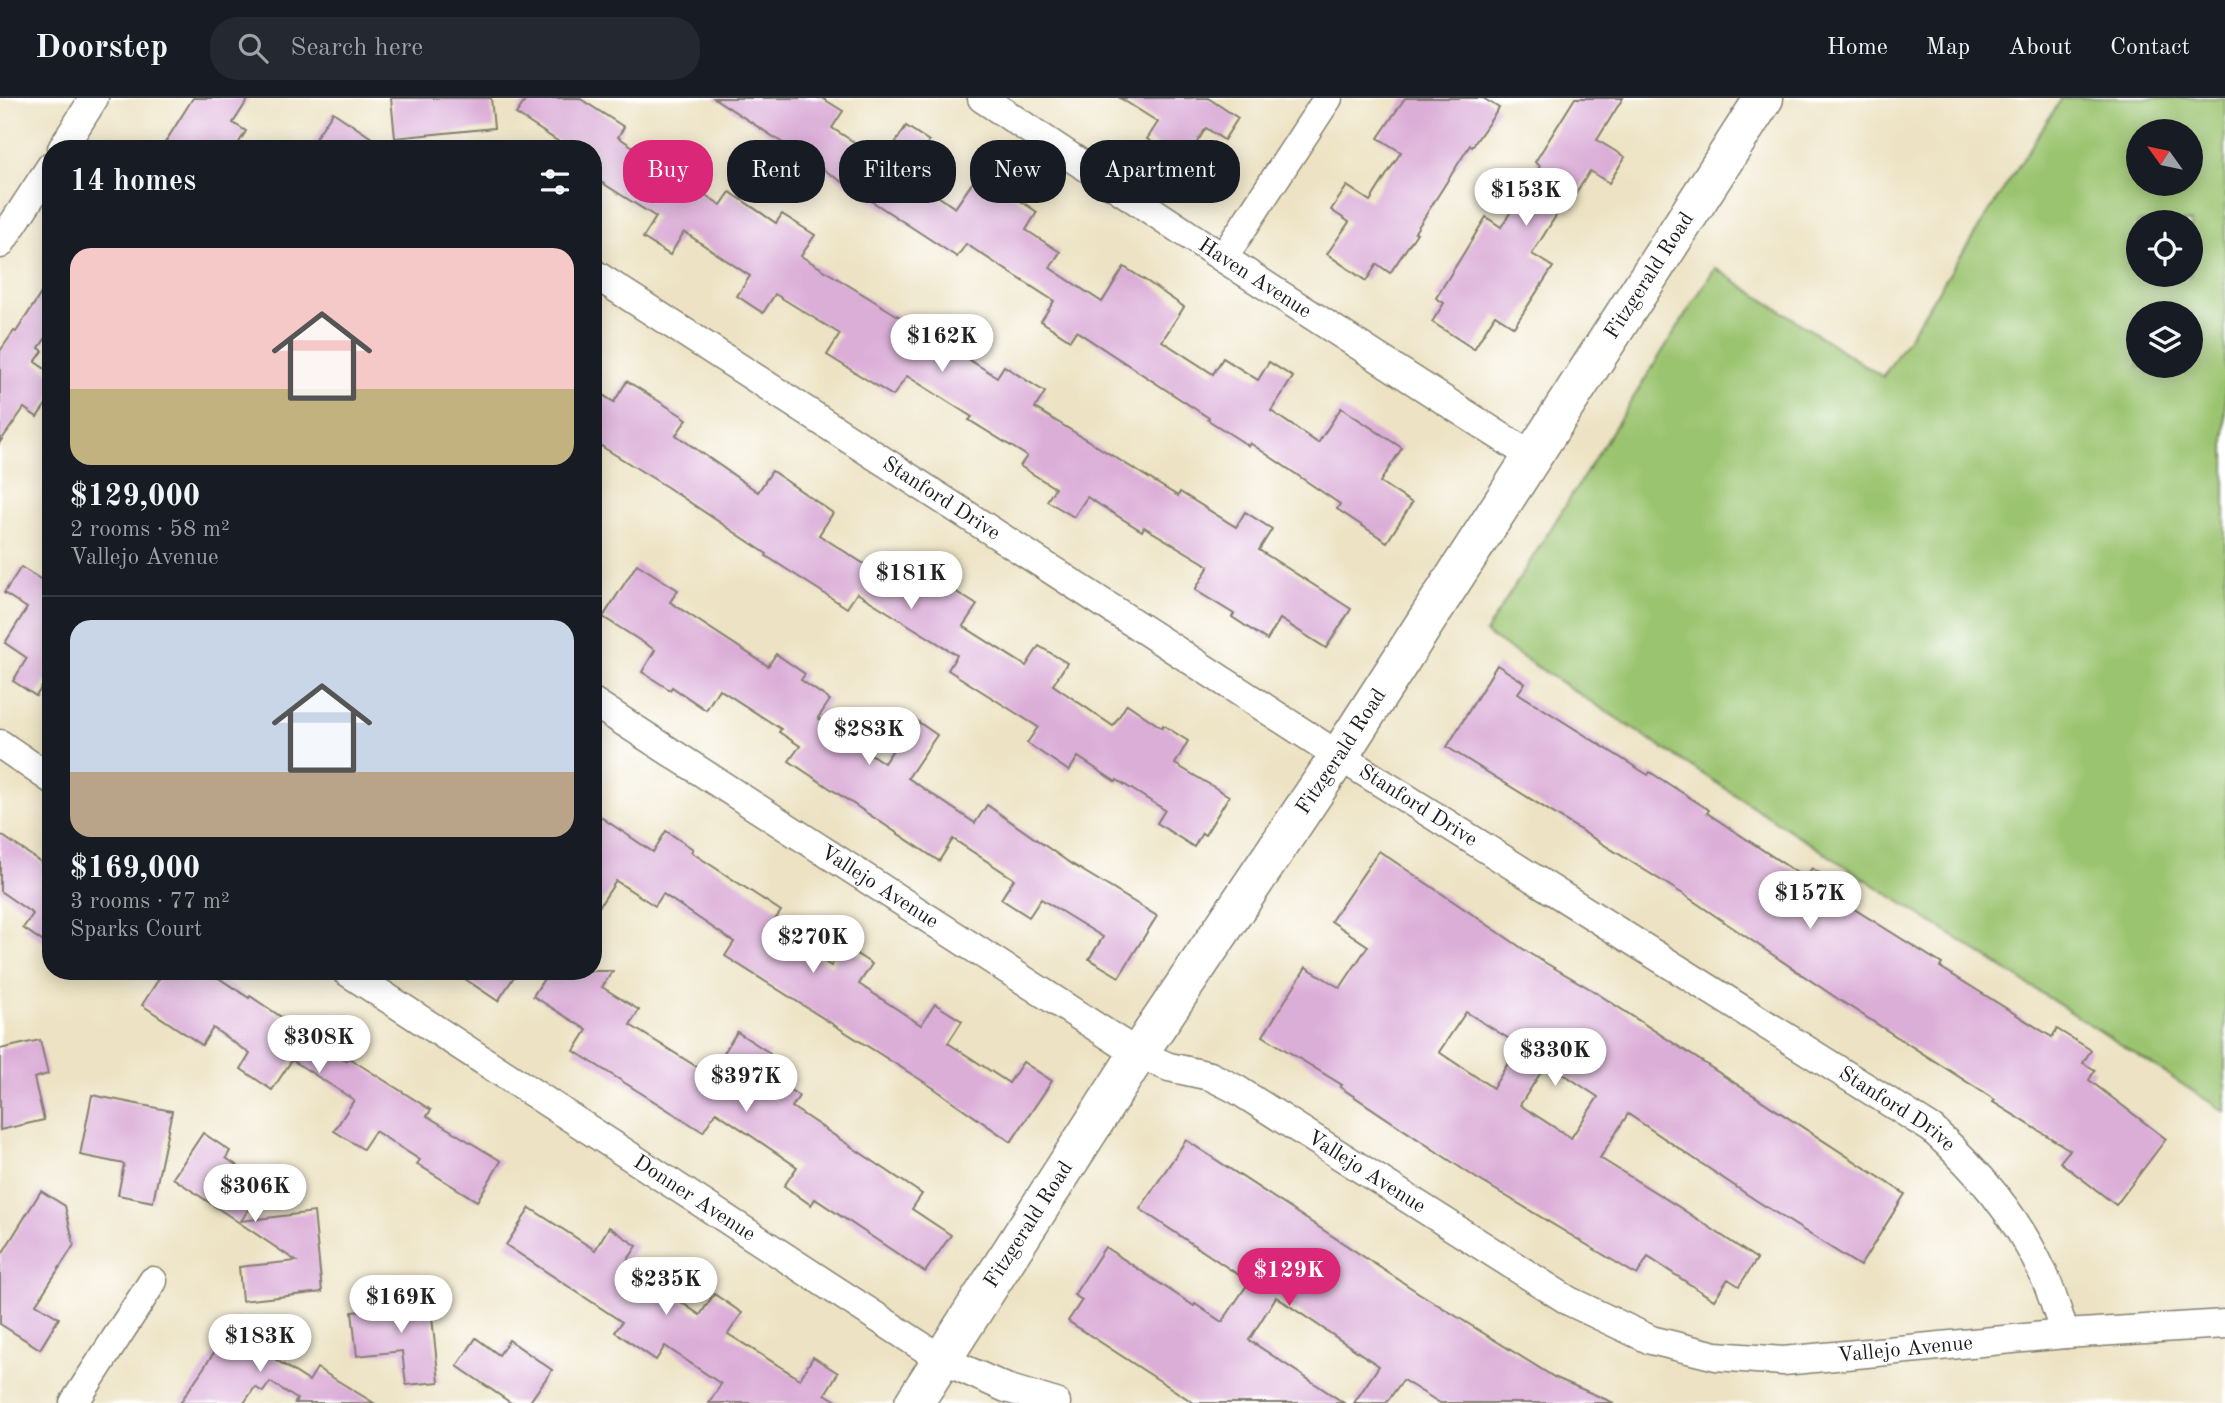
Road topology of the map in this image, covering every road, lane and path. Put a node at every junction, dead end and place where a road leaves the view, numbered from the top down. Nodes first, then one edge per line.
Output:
1 (94, 98) edge
2 (982, 98) edge
3 (1328, 98) edge
4 (1764, 98) edge
5 (68, 140) edge
6 (42, 180) edge
7 (0, 244) edge
8 (1223, 258) junction
9 (602, 279) edge
10 (1531, 456) junction
11 (602, 708) edge
12 (0, 744) edge
13 (1339, 756) junction
14 (42, 773) edge
15 (360, 980) edge
16 (1138, 1054) junction
17 (153, 1281) dead end
18 (2225, 1324) edge
19 (2065, 1334) junction
20 (941, 1359) junction
21 (74, 1403) edge
22 (914, 1403) edge
23 (1056, 1403) edge

1 - 5 street
2 - 8 street, Haven Avenue
3 - 8 street
4 - 10 main road, Fitzgerald Road
6 - 7 street
8 - 10 street, Haven Avenue
9 - 13 street, Stanford Drive
10 - 13 main road, Fitzgerald Road
11 - 16 street, Vallejo Avenue
12 - 14 street
13 - 16 main road, Fitzgerald Road
13 - 19 street, Stanford Drive
15 - 20 street, Donner Avenue
16 - 19 street, Vallejo Avenue
16 - 20 main road, Fitzgerald Road
17 - 21 street
18 - 19 street, Vallejo Avenue
20 - 22 main road, Fitzgerald Road
20 - 23 street, Donner Avenue

